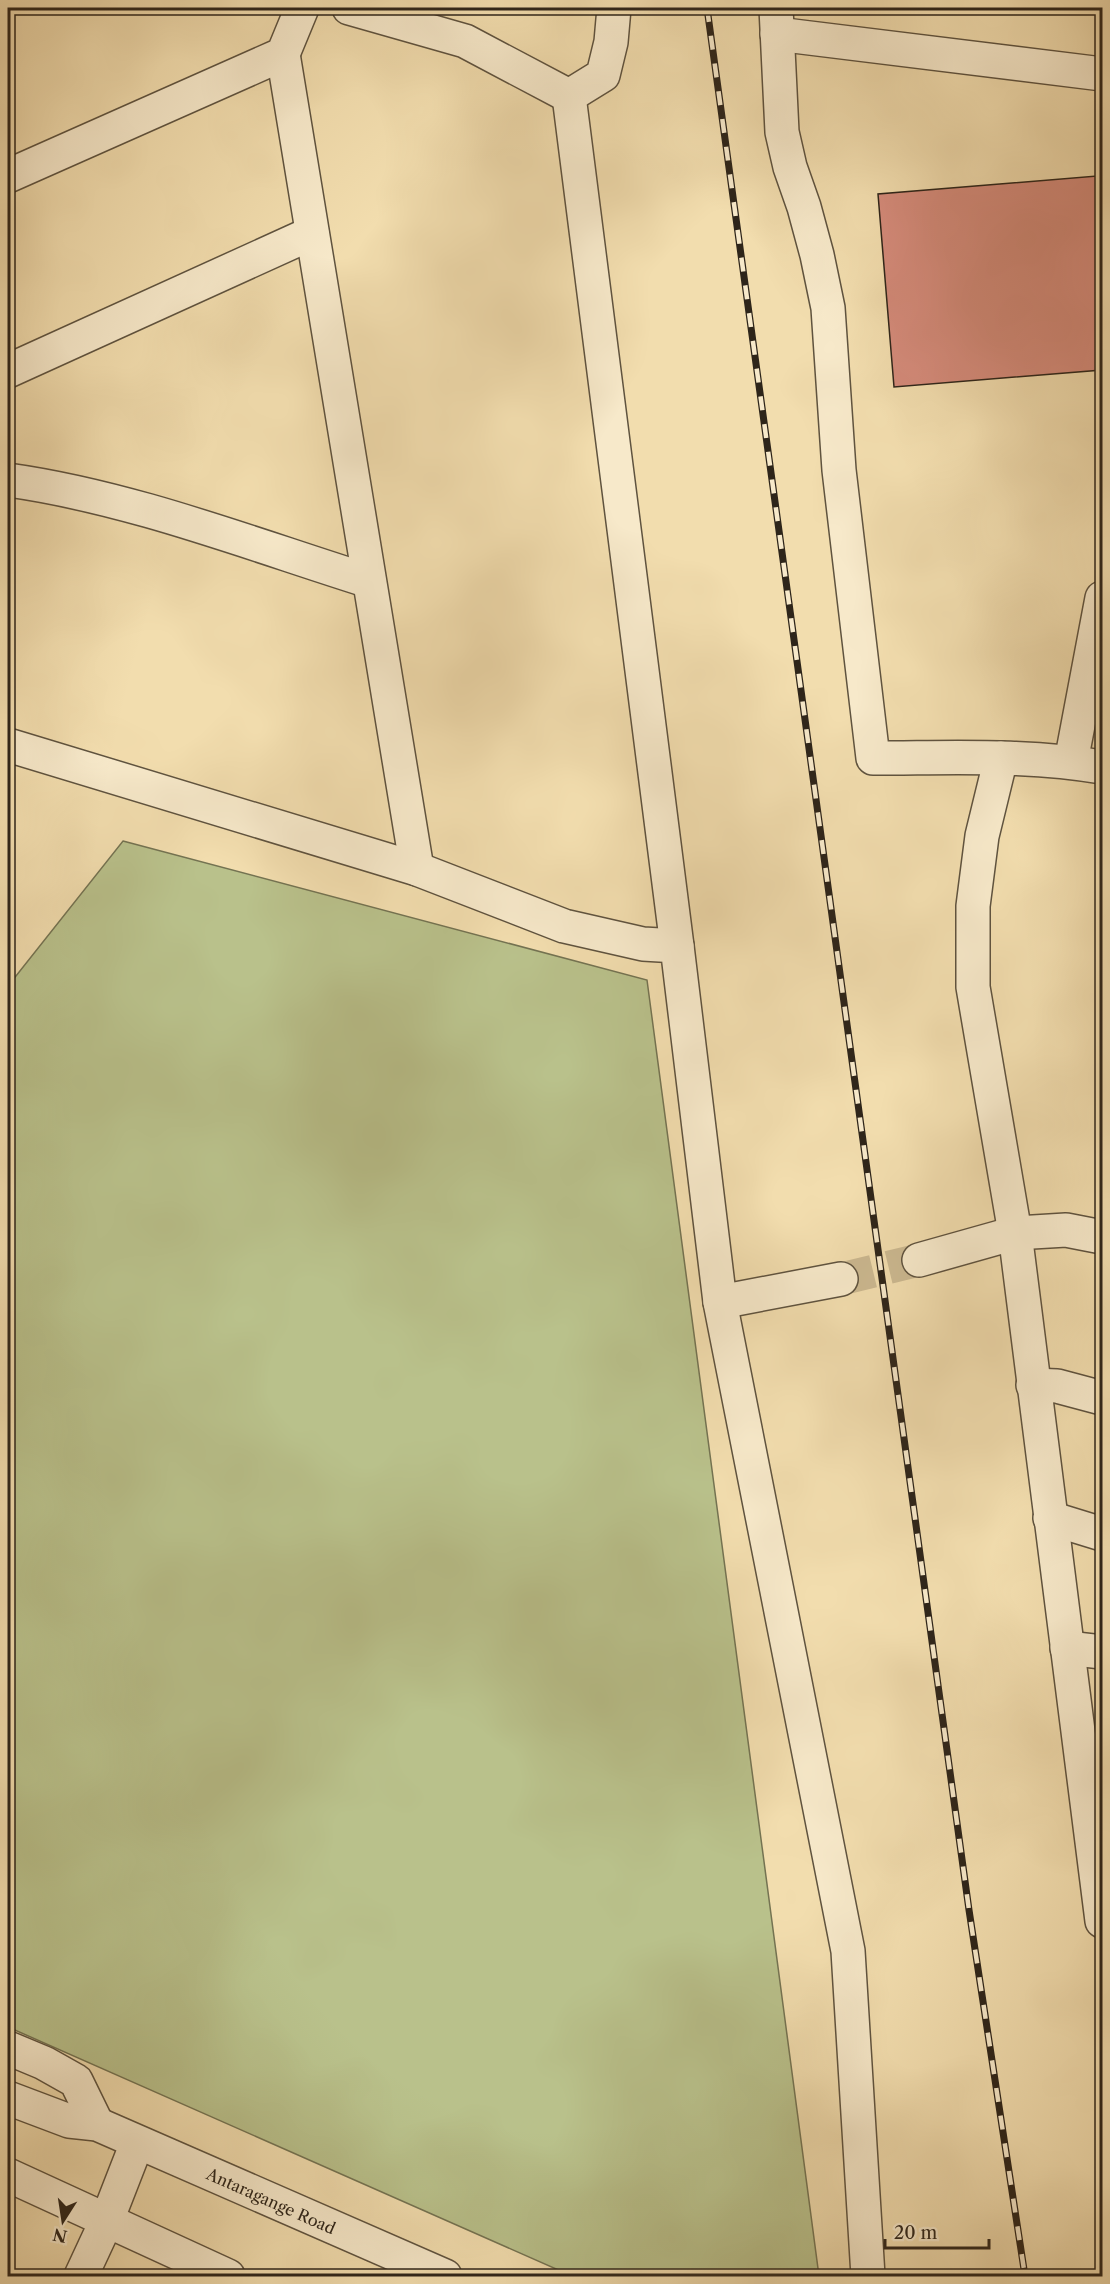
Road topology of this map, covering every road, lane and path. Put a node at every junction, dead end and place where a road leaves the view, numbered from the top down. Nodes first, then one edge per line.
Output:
1 (302, 8) edge
2 (349, 8) edge
3 (614, 8) edge
4 (776, 21) edge
5 (283, 54) junction
6 (1102, 74) edge
7 (569, 96) junction
8 (8, 174) edge
9 (312, 233) junction
10 (8, 371) edge
11 (8, 480) edge
12 (369, 581) junction
13 (1102, 598) edge
14 (8, 745) edge
15 (1001, 758) junction
16 (1087, 764) edge
17 (417, 869) junction
18 (677, 946) junction
19 (1015, 1233) junction
20 (1102, 1237) edge
21 (919, 1260) tunnel mouth
22 (841, 1279) tunnel mouth
23 (720, 1302) junction
24 (1033, 1385) junction
25 (1102, 1398) edge
26 (1050, 1518) junction
27 (1102, 1534) edge
28 (1067, 1648) junction
29 (1102, 1652) edge
30 (1102, 1921) edge
31 (8, 2048) edge
32 (8, 2098) edge
33 (98, 2124) junction
34 (137, 2143) junction
35 (8, 2175) edge
36 (107, 2220) junction
37 (81, 2277) edge
38 (228, 2277) edge
39 (444, 2277) edge
40 (868, 2277) edge

1 - 5 street
2 - 7 street
3 - 7 street
4 - 6 street
4 - 15 street
5 - 8 street
5 - 9 street
7 - 18 street
9 - 10 street
9 - 12 street
11 - 12 street
12 - 17 street
13 - 16 street
14 - 17 street
15 - 16 street
15 - 19 street
17 - 18 street
18 - 23 street
19 - 20 street
19 - 21 street
19 - 24 street
22 - 23 street
23 - 40 street
24 - 25 street
24 - 26 street
26 - 27 street
26 - 28 street
28 - 29 street
28 - 30 street
31 - 33 street
32 - 33 street, Antaragange Road
33 - 34 street, Antaragange Road
34 - 36 street
34 - 39 street, Antaragange Road
35 - 36 street
36 - 37 street
36 - 38 street

